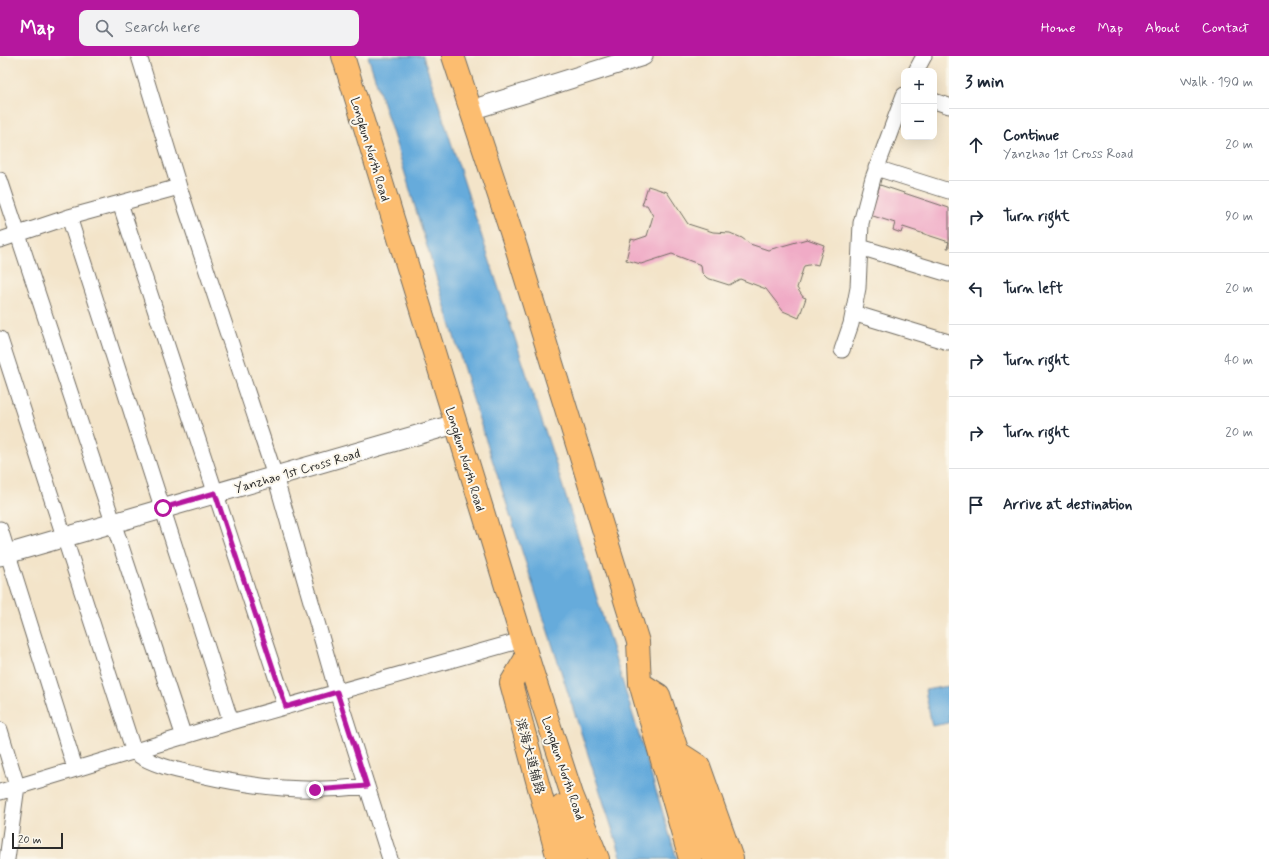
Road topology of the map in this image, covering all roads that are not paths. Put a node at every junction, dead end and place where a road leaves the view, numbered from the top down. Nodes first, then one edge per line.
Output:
1 (138, 56) edge
2 (343, 56) edge
3 (453, 56) edge
4 (643, 56) edge
5 (924, 56) edge
6 (918, 68) edge
7 (937, 102) edge
8 (901, 103) edge
9 (949, 106) edge
10 (471, 110) junction
11 (876, 168) junction
12 (0, 180) edge
13 (179, 187) junction
14 (949, 191) edge
15 (120, 203) junction
16 (69, 217) junction
17 (17, 234) junction
18 (0, 240) edge
19 (860, 247) junction
20 (949, 274) edge
21 (853, 313) junction
22 (0, 339) edge
23 (948, 342) edge
24 (842, 350) dead end
25 (455, 424) junction
26 (275, 476) junction
27 (215, 493) junction
28 (163, 508) junction
29 (112, 523) junction
30 (0, 529) edge
31 (64, 537) junction
32 (4, 555) edge
33 (525, 648) junction
34 (640, 683) junction
35 (337, 692) junction
36 (286, 707) junction
37 (231, 722) junction
38 (0, 730) edge
39 (184, 737) junction
40 (134, 752) junction
41 (679, 753) junction
42 (75, 768) junction
43 (567, 782) junction
44 (17, 786) junction
45 (367, 786) junction
46 (0, 792) edge
47 (6, 859) edge
48 (390, 859) edge
49 (558, 859) edge
50 (575, 859) edge
51 (598, 859) edge
52 (690, 859) edge
53 (713, 859) edge
54 (732, 859) edge

1 - 13 street
2 - 25 highway, Longkun North Road
3 - 10 highway
4 - 10 street
5 - 6 street
7 - 9 street
8 - 11 street
10 - 34 highway
11 - 14 street
11 - 19 street
12 - 17 street
13 - 15 street
13 - 26 street
15 - 16 street
15 - 27 street
16 - 17 street
16 - 28 street
17 - 18 street
17 - 29 street
19 - 20 street
19 - 21 street
21 - 23 street
21 - 24 street
22 - 31 street
25 - 26 street, Yanzhao 1st Cross Road
25 - 33 highway, Longkun North Road
26 - 27 street, Yanzhao 1st Cross Road
26 - 35 street
27 - 28 street, Yanzhao 1st Cross Road
27 - 36 street
28 - 29 street, Yanzhao 1st Cross Road
28 - 37 street
29 - 31 street, Yanzhao 1st Cross Road
29 - 39 street
30 - 32 street
31 - 32 street, Yanzhao 1st Cross Road
31 - 40 street
32 - 42 street
33 - 35 street
33 - 43 highway, Longkun North Road
33 - 49 highway, 滨海大道辅路
34 - 41 highway
34 - 52 highway
35 - 36 street
35 - 45 street
36 - 37 street
37 - 39 street
38 - 44 street
39 - 40 street
40 - 42 street
40 - 45 street
41 - 53 highway
41 - 54 highway
42 - 44 street
43 - 50 highway
43 - 51 highway, Longkun North Road
44 - 46 street
44 - 47 street
45 - 48 street

